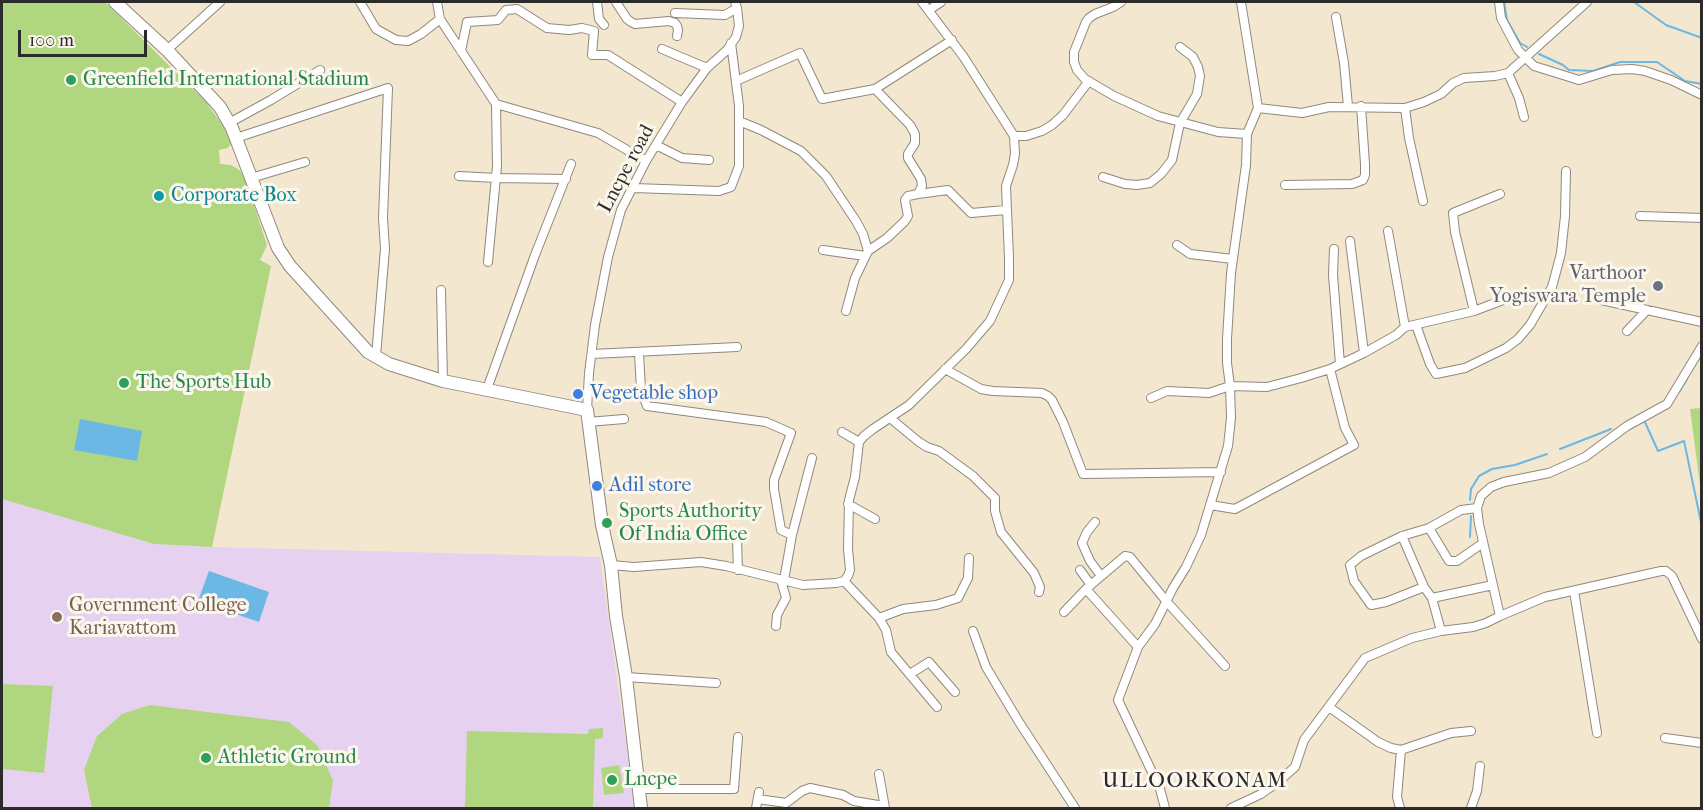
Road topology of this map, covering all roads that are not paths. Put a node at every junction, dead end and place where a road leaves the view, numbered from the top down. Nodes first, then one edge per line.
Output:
1 (115, 2) edge
2 (220, 2) edge
3 (360, 2) edge
4 (437, 2) edge
5 (597, 2) edge
6 (616, 2) edge
7 (922, 2) edge
8 (941, 2) edge
9 (1121, 2) edge
10 (1241, 2) edge
11 (1499, 2) edge
12 (1587, 2) edge
13 (736, 5) edge
14 (929, 10) junction
15 (675, 13) dead end
16 (1336, 17) dead end
17 (440, 20) junction
18 (604, 25) dead end
19 (676, 36) dead end
20 (952, 40) junction
21 (732, 43) junction
22 (1180, 46) dead end
23 (662, 49) dead end
24 (167, 50) junction
25 (461, 51) junction
26 (1526, 57) junction
27 (707, 68) junction
28 (320, 70) dead end
29 (1508, 73) junction
30 (736, 81) junction
31 (1089, 81) junction
32 (875, 89) junction
33 (1701, 95) edge
34 (682, 102) junction
35 (496, 104) junction
36 (1348, 106) junction
37 (1361, 106) junction
38 (1258, 108) junction
39 (1405, 108) junction
40 (1524, 117) dead end
41 (739, 121) junction
42 (229, 123) junction
43 (1180, 123) junction
44 (1247, 134) junction
45 (1014, 136) junction
46 (236, 138) junction
47 (657, 145) junction
48 (709, 160) dead end
49 (646, 161) junction
50 (305, 162) dead end
51 (571, 164) dead end
52 (1566, 171) dead end
53 (459, 176) dead end
54 (1103, 177) dead end
55 (251, 178) junction
56 (496, 178) junction
57 (566, 179) junction
58 (1285, 185) dead end
59 (634, 188) junction
60 (918, 194) junction
61 (1500, 194) dead end
62 (1423, 201) dead end
63 (1006, 210) junction
64 (1640, 216) dead end
65 (1701, 218) edge
66 (1388, 231) dead end
67 (1350, 241) dead end
68 (1177, 245) dead end
69 (1334, 249) dead end
70 (823, 250) dead end
71 (867, 254) junction
72 (1233, 259) junction
73 (488, 262) dead end
74 (441, 290) dead end
75 (1511, 297) dead end
76 (1592, 298) dead end
77 (1647, 310) junction
78 (846, 311) dead end
79 (1474, 311) junction
80 (1701, 322) edge
81 (1416, 325) junction
82 (1405, 327) junction
83 (1627, 331) dead end
84 (1701, 346) edge
85 (737, 347) dead end
86 (639, 353) junction
87 (1364, 353) junction
88 (592, 354) junction
89 (376, 356) junction
90 (1340, 364) junction
91 (945, 369) junction
92 (1330, 369) junction
93 (443, 381) junction
94 (1230, 386) junction
95 (487, 389) junction
96 (1151, 398) dead end
97 (587, 416) junction
98 (890, 418) junction
99 (624, 419) dead end
100 (842, 432) dead end
101 (860, 442) junction
102 (812, 458) dead end
103 (1221, 472) junction
104 (848, 504) junction
105 (1210, 504) junction
106 (1477, 508) junction
107 (875, 519) dead end
108 (1095, 522) dead end
109 (1429, 528) junction
110 (792, 534) junction
111 (1402, 536) junction
112 (737, 541) dead end
113 (1483, 543) junction
114 (969, 558) dead end
115 (611, 565) junction
116 (738, 570) junction
117 (1080, 570) dead end
118 (1101, 576) junction
119 (783, 580) junction
120 (844, 581) junction
121 (1493, 585) junction
122 (1089, 587) junction
123 (1424, 587) junction
124 (1574, 591) junction
125 (1039, 592) dead end
126 (1432, 598) junction
127 (1167, 602) junction
128 (1064, 612) dead end
129 (1500, 616) junction
130 (879, 618) junction
131 (776, 626) dead end
132 (973, 631) dead end
133 (1441, 631) junction
134 (1701, 639) edge
135 (1138, 647) junction
136 (1225, 666) dead end
137 (910, 674) junction
138 (626, 677) junction
139 (716, 683) dead end
140 (955, 692) dead end
141 (937, 707) dead end
142 (1329, 707) junction
143 (1472, 730) dead end
144 (1597, 733) dead end
145 (738, 737) dead end
146 (1665, 738) dead end
147 (1701, 743) edge
148 (1401, 750) junction
149 (1480, 766) dead end
150 (879, 774) dead end
151 (639, 789) junction
152 (884, 807) edge
153 (641, 808) edge
154 (756, 808) edge
155 (1075, 808) edge
156 (1165, 808) edge
157 (1236, 808) edge
158 (1400, 808) edge
159 (1471, 808) edge

1 - 24 street
2 - 24 street
3 - 17 street
4 - 17 street
5 - 18 street
6 - 19 street
7 - 14 street
8 - 14 street
9 - 31 street
10 - 38 street
11 - 26 street
12 - 26 street
13 - 15 street
13 - 21 street
14 - 20 street
16 - 36 street
17 - 25 street
20 - 32 street
20 - 45 street
21 - 27 street, Lncpe road
21 - 30 street
22 - 43 street
23 - 27 street
24 - 42 street
25 - 34 street
25 - 35 street
26 - 29 street
26 - 33 street
27 - 34 street, Lncpe road
28 - 42 street
29 - 39 street
29 - 40 street
30 - 32 street
30 - 41 street
31 - 43 street
31 - 45 street
32 - 60 street
34 - 47 street, Lncpe road
35 - 49 street
35 - 56 street
36 - 37 street
36 - 38 street
37 - 39 street
37 - 58 street
38 - 44 street
39 - 62 street
41 - 59 street
41 - 71 street
42 - 46 street
43 - 44 street
43 - 54 street
44 - 72 street
45 - 63 street
46 - 55 street
46 - 89 street
47 - 48 street
47 - 49 street, Lncpe road
49 - 59 street, Lncpe road
50 - 55 street
51 - 57 street
52 - 81 street
53 - 56 street
55 - 89 street
56 - 57 street
56 - 73 street
57 - 95 street
59 - 88 street, Lncpe road
60 - 63 street
60 - 71 street
61 - 79 street
63 - 91 street
64 - 65 street
66 - 82 street
67 - 87 street
68 - 72 street
69 - 90 street
70 - 71 street
71 - 78 street
72 - 94 street
74 - 93 street
75 - 79 street
76 - 77 street
77 - 80 street
77 - 83 street
79 - 81 street
81 - 82 street
82 - 87 street
84 - 106 street
85 - 86 street
86 - 88 street
86 - 110 street
87 - 90 street
88 - 97 street, Lncpe road
89 - 93 street
90 - 92 street
91 - 98 street
91 - 103 street
92 - 94 street
92 - 105 street
93 - 95 street
94 - 96 street
94 - 103 street
95 - 97 street
97 - 99 street
97 - 115 street
98 - 101 street
98 - 125 street
100 - 101 street
101 - 104 street
102 - 110 street
103 - 105 street
104 - 107 street
104 - 120 street
105 - 127 street
106 - 109 street
106 - 113 street
108 - 118 street
109 - 111 street
109 - 113 street
110 - 119 street
111 - 123 street
111 - 123 street
112 - 116 street
113 - 121 street
114 - 130 street
115 - 116 street
115 - 138 street
116 - 119 street
117 - 122 street
118 - 122 street
118 - 127 street
119 - 120 street
119 - 131 street
120 - 130 street
121 - 126 street
121 - 129 street
122 - 128 street
122 - 135 street
123 - 126 street
124 - 129 street
124 - 134 street
124 - 144 street
126 - 133 street
127 - 135 street
127 - 136 street
129 - 133 street
130 - 137 street
132 - 155 street
133 - 142 street
135 - 156 street
137 - 140 street
137 - 141 street
138 - 139 street
138 - 151 street
142 - 148 street
142 - 157 street
143 - 148 street
145 - 151 street
146 - 147 street
148 - 158 street
149 - 159 street
150 - 152 street
151 - 153 street
152 - 154 street

